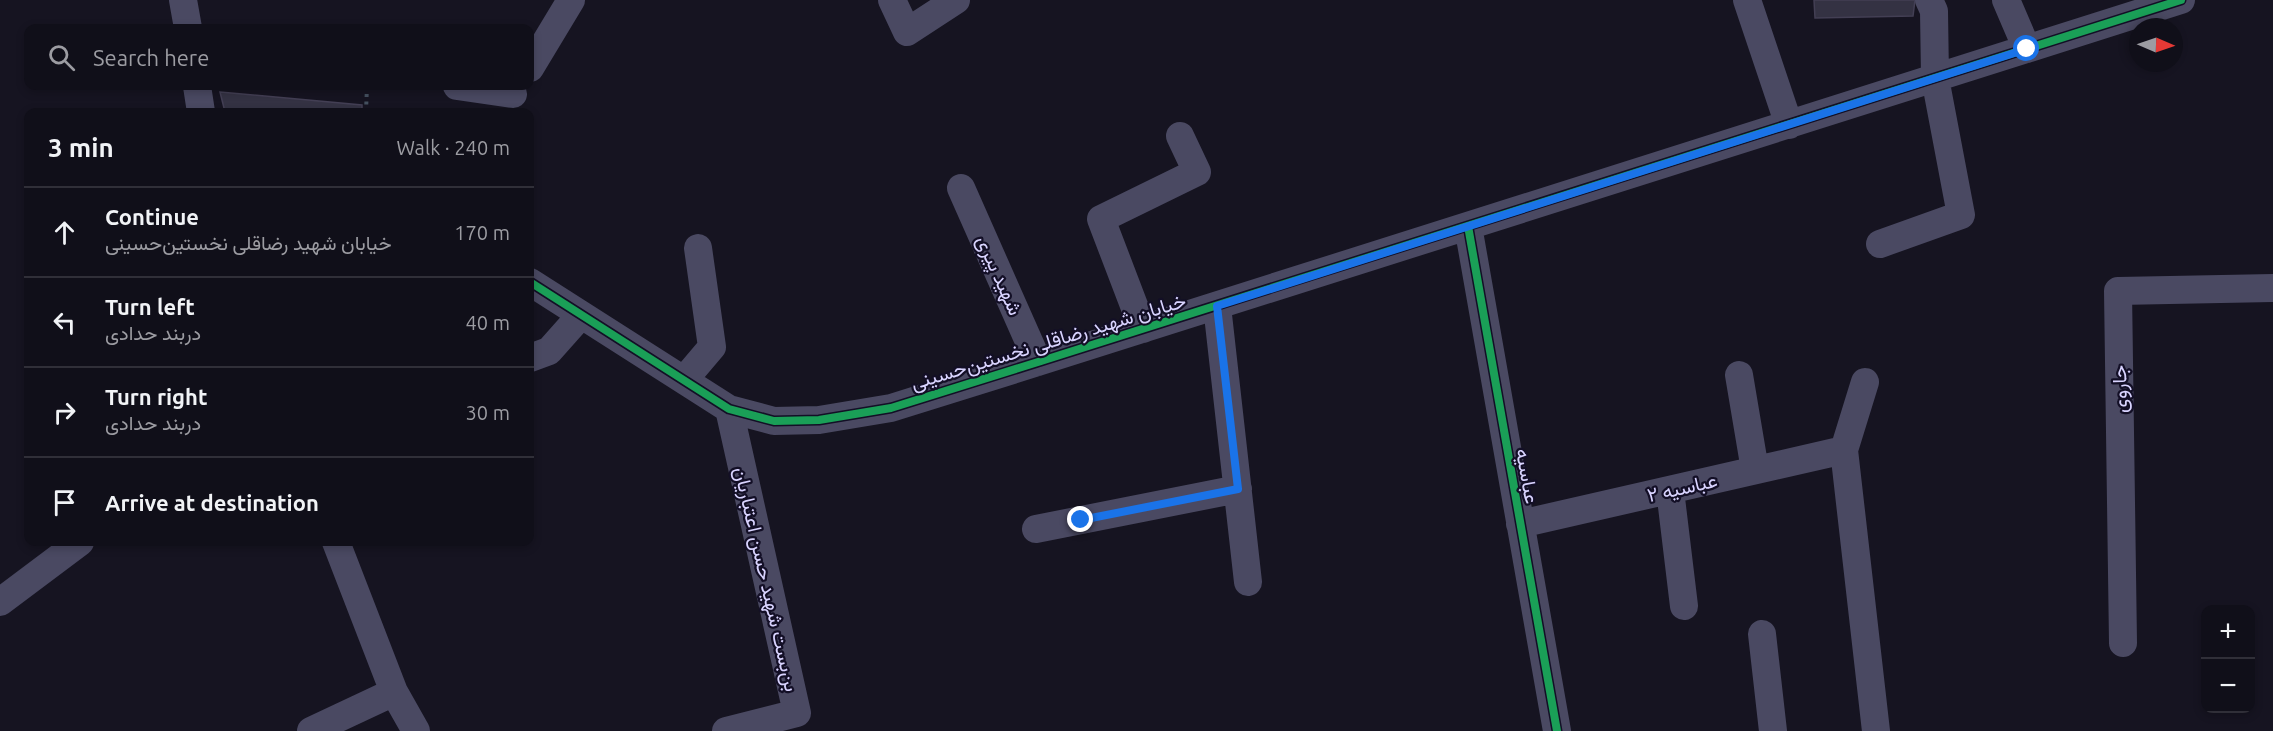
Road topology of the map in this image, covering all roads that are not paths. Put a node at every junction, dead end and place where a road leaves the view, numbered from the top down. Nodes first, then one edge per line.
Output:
1 (183, 0) edge
2 (571, 0) edge
3 (892, 0) edge
4 (956, 0) edge
5 (1747, 0) edge
6 (1929, 0) edge
7 (2006, 0) edge
8 (2181, 0) edge
9 (187, 24) edge
10 (2027, 49) junction
11 (534, 61) edge
12 (1935, 78) junction
13 (198, 90) edge
14 (475, 90) edge
15 (510, 98) edge
16 (200, 108) edge
17 (1789, 124) junction
18 (1180, 136) dead end
19 (961, 188) dead end
20 (1468, 226) junction
21 (1880, 244) dead end
22 (698, 248) dead end
23 (534, 285) edge
24 (2273, 288) edge
25 (1217, 306) junction
26 (581, 315) junction
27 (1143, 329) junction
28 (534, 357) edge
29 (1038, 363) junction
30 (1739, 375) dead end
31 (684, 380) junction
32 (1865, 382) dead end
33 (729, 409) junction
34 (1844, 450) junction
35 (1755, 470) junction
36 (1238, 489) junction
37 (1670, 490) junction
38 (1520, 524) junction
39 (1036, 529) dead end
40 (75, 546) edge
41 (338, 546) edge
42 (1248, 582) dead end
43 (0, 602) edge
44 (1684, 606) dead end
45 (1762, 634) dead end
46 (2123, 643) dead end
47 (394, 692) junction
48 (311, 731) edge
49 (416, 731) edge
50 (726, 731) edge
51 (1557, 731) edge
52 (1773, 731) edge
53 (1876, 731) edge

1 - 9 street
2 - 11 street
3 - 4 street
5 - 17 street
6 - 12 street
7 - 10 street
8 - 10 street, خیابان شهید رضاقلی نخستین‌حسینی
10 - 12 street, خیابان شهید رضاقلی نخستین‌حسینی
12 - 17 street, خیابان شهید رضاقلی نخستین‌حسینی
12 - 21 street
13 - 16 street
14 - 15 street
17 - 20 street, خیابان شهید رضاقلی نخستین‌حسینی
18 - 27 street
19 - 29 street, شهید پیری
20 - 25 street, خیابان شهید رضاقلی نخستین‌حسینی
20 - 38 street, عباسیه
22 - 31 street
23 - 26 street, خیابان شهید رضاقلی نخستین‌حسینی
24 - 46 street, جاروی
25 - 27 street, خیابان شهید رضاقلی نخستین‌حسینی
25 - 36 street
26 - 28 street
26 - 31 street, خیابان شهید رضاقلی نخستین‌حسینی
27 - 29 street, خیابان شهید رضاقلی نخستین‌حسینی
29 - 33 street, خیابان شهید رضاقلی نخستین‌حسینی
30 - 35 street
31 - 33 street, خیابان شهید رضاقلی نخستین‌حسینی
32 - 34 street
33 - 50 street, بن‌بست شهید حسن اعتباریان
34 - 35 street, عباسیه ۲
34 - 53 street
35 - 37 street, عباسیه ۲
36 - 39 street
36 - 42 street
37 - 38 street, عباسیه ۲
37 - 44 street
38 - 51 street, عباسیه
40 - 43 street
41 - 47 street
45 - 52 street
47 - 48 street
47 - 49 street

